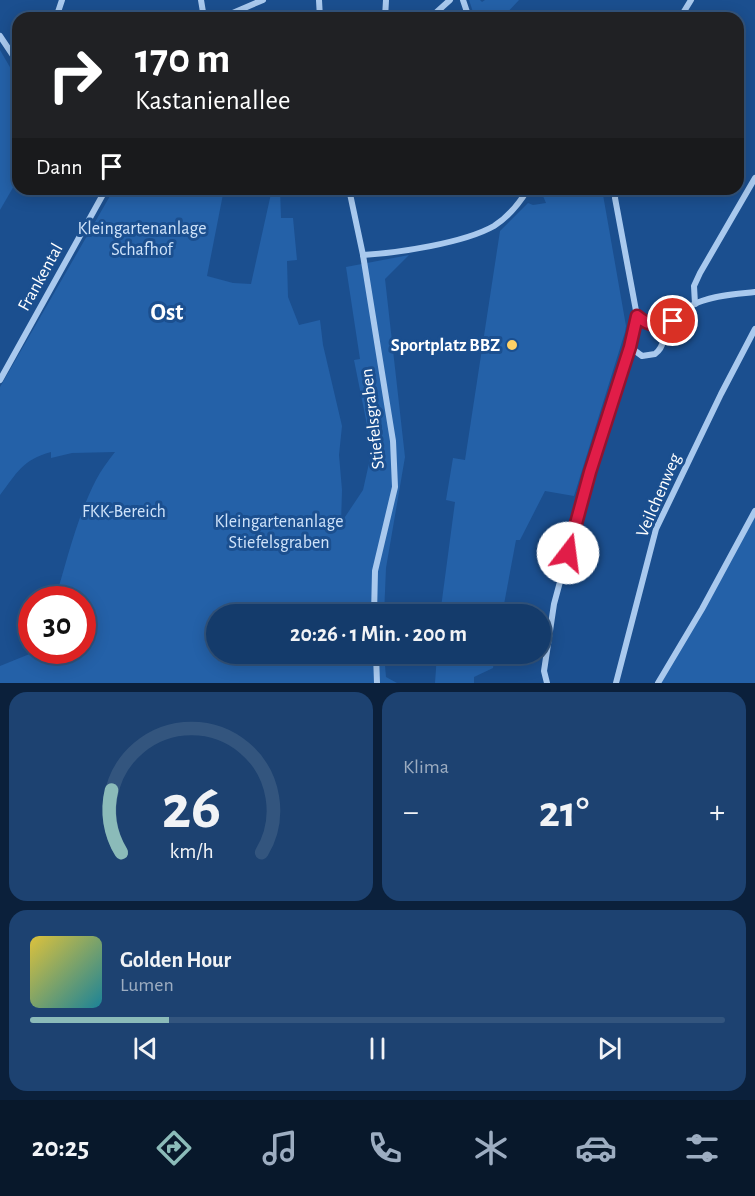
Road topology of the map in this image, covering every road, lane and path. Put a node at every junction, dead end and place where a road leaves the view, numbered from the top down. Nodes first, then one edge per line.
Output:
1 (263, 0) edge
2 (450, 0) edge
3 (235, 12) edge
4 (437, 12) edge
5 (0, 36) edge
6 (12, 54) edge
7 (755, 178) edge
8 (103, 195) edge
9 (350, 195) edge
10 (524, 195) edge
11 (615, 195) edge
12 (363, 255) junction
13 (755, 292) edge
14 (695, 304) junction
15 (637, 316) junction
16 (659, 326) junction
17 (755, 329) edge
18 (630, 347) junction
19 (0, 380) edge
20 (755, 511) edge
21 (374, 604) edge
22 (376, 664) edge
23 (377, 683) edge
24 (547, 683) edge
25 (616, 683) edge
26 (658, 683) edge

1 - 3 street
2 - 4 street
5 - 6 street
7 - 14 street
8 - 19 street, Frankental
9 - 12 street, Stiefelsgraben
10 - 12 street
11 - 15 street
12 - 21 street, Stiefelsgraben
13 - 14 street
14 - 16 street
15 - 16 street
15 - 18 street
16 - 18 street
17 - 25 street, Veilchenweg
18 - 24 street
20 - 26 street
22 - 23 street

